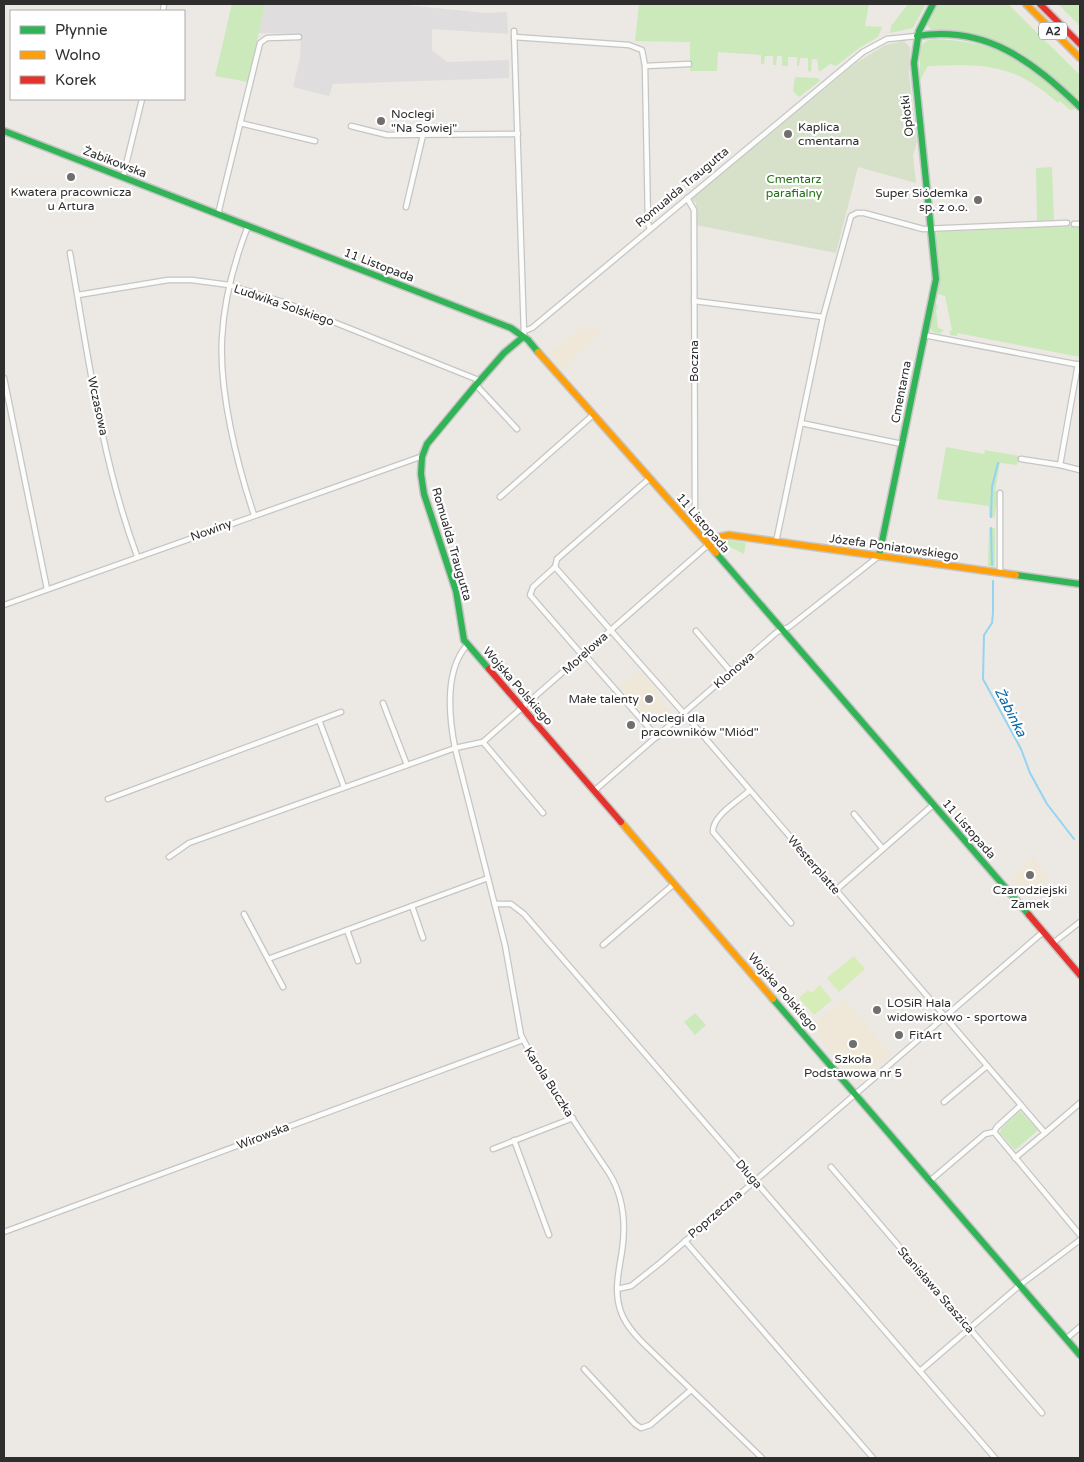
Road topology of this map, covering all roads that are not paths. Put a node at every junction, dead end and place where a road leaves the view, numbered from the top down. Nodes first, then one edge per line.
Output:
1 (932, 4) edge
2 (1026, 4) edge
3 (1040, 4) edge
4 (514, 31) dead end
5 (917, 36) junction
6 (299, 38) dead end
7 (514, 38) junction
8 (1080, 44) edge
9 (1080, 58) edge
10 (689, 64) dead end
11 (645, 66) junction
12 (142, 100) edge
13 (1080, 107) edge
14 (240, 124) junction
15 (351, 126) dead end
16 (4, 131) edge
17 (518, 134) junction
18 (423, 135) junction
19 (315, 141) dead end
20 (123, 177) junction
21 (687, 198) junction
22 (406, 207) dead end
23 (218, 214) junction
24 (1067, 223) dead end
25 (1074, 224) dead end
26 (1080, 224) edge
27 (248, 226) junction
28 (650, 229) junction
29 (929, 230) junction
30 (70, 253) dead end
31 (229, 285) junction
32 (78, 296) junction
33 (694, 301) junction
34 (823, 317) junction
35 (523, 334) junction
36 (924, 335) junction
37 (1079, 364) edge
38 (4, 378) edge
39 (479, 383) junction
40 (594, 415) junction
41 (801, 423) junction
42 (517, 429) dead end
43 (902, 444) junction
44 (420, 457) junction
45 (1021, 459) dead end
46 (1060, 465) junction
47 (1080, 470) edge
48 (650, 478) junction
49 (1000, 493) dead end
50 (500, 497) dead end
51 (254, 515) junction
52 (692, 526) junction
53 (776, 542) junction
54 (708, 545) junction
55 (137, 556) junction
56 (879, 556) junction
57 (555, 567) junction
58 (1000, 573) junction
59 (1080, 584) edge
60 (47, 589) junction
61 (4, 605) edge
62 (611, 630) junction
63 (782, 630) junction
64 (696, 631) dead end
65 (465, 648) junction
66 (583, 655) junction
67 (731, 672) junction
68 (383, 703) dead end
69 (522, 708) junction
70 (341, 712) dead end
71 (683, 713) junction
72 (319, 720) junction
73 (656, 737) junction
74 (483, 742) junction
75 (455, 748) junction
76 (407, 765) junction
77 (344, 787) junction
78 (594, 791) junction
79 (749, 791) junction
80 (108, 799) dead end
81 (934, 805) junction
82 (543, 813) dead end
83 (854, 814) dead end
84 (883, 849) junction
85 (169, 857) dead end
86 (488, 878) junction
87 (674, 884) junction
88 (836, 890) junction
89 (495, 904) junction
90 (412, 906) junction
91 (244, 914) dead end
92 (1080, 922) edge
93 (791, 923) dead end
94 (347, 930) junction
95 (1043, 932) junction
96 (423, 938) dead end
97 (1053, 943) junction
98 (603, 945) dead end
99 (268, 959) junction
100 (358, 961) dead end
101 (1080, 975) edge
102 (283, 987) dead end
103 (945, 1018) junction
104 (523, 1040) junction
105 (987, 1066) junction
106 (856, 1095) junction
107 (944, 1102) dead end
108 (1080, 1104) edge
109 (1021, 1105) junction
110 (573, 1118) junction
111 (994, 1132) junction
112 (1045, 1133) junction
113 (514, 1140) junction
114 (492, 1148) dead end
115 (1014, 1158) junction
116 (830, 1167) dead end
117 (931, 1180) junction
118 (754, 1181) junction
119 (4, 1232) edge
120 (549, 1235) dead end
121 (1080, 1235) edge
122 (1080, 1240) edge
123 (685, 1241) junction
124 (1020, 1284) junction
125 (617, 1289) junction
126 (969, 1328) junction
127 (1080, 1328) edge
128 (1066, 1339) junction
129 (1080, 1355) edge
130 (584, 1369) dead end
131 (920, 1371) junction
132 (691, 1390) junction
133 (1042, 1413) dead end
134 (762, 1458) edge
135 (873, 1458) edge
136 (995, 1458) edge

1 - 5 main road, Opłotki
2 - 9 main road, A2
3 - 8 main road, A2
4 - 7 street
5 - 13 main road
5 - 21 street, Romualda Traugutta
5 - 29 main road, Opłotki
6 - 14 street
7 - 11 street
7 - 17 street
10 - 11 street
11 - 28 street
12 - 20 street
14 - 19 street
14 - 23 street
15 - 18 street
16 - 20 main road, Żabikowska
17 - 18 street
17 - 35 street
18 - 22 street
20 - 23 main road, Żabikowska
21 - 28 street, Romualda Traugutta
21 - 33 street, Boczna
23 - 27 main road, 11 Listopada
24 - 29 street
25 - 26 street
27 - 31 street
27 - 35 main road, 11 Listopada
28 - 35 street, Romualda Traugutta
29 - 34 street
29 - 36 main road, Cmentarna
30 - 32 street, Wczasowa
31 - 32 street, Ludwika Solskiego
31 - 39 street, Ludwika Solskiego
31 - 51 street
32 - 55 street, Wczasowa
33 - 34 street
33 - 52 street, Boczna
34 - 41 street
35 - 39 main road, Romualda Traugutta
35 - 40 main road, 11 Listopada
36 - 37 street
36 - 43 main road, Cmentarna
37 - 46 street
38 - 60 street
39 - 42 street
39 - 44 main road, Romualda Traugutta
40 - 48 main road, 11 Listopada
40 - 50 street
41 - 43 street
41 - 53 street
43 - 56 main road, Cmentarna
44 - 51 street, Nowiny
44 - 65 main road, Romualda Traugutta
45 - 46 street
46 - 47 street
48 - 52 main road, 11 Listopada
48 - 57 street
49 - 58 street
51 - 55 street, Nowiny
52 - 54 main road, 11 Listopada
53 - 54 main road, Józefa Poniatowskiego
53 - 56 main road, Józefa Poniatowskiego
54 - 62 street, Morelowa
54 - 63 main road, 11 Listopada
55 - 60 street, Nowiny
56 - 58 main road, Józefa Poniatowskiego
56 - 63 street, Klonowa
57 - 62 street, Westerplatte
57 - 66 street
58 - 59 main road, Józefa Poniatowskiego
60 - 61 street, Nowiny
62 - 66 street, Morelowa
62 - 71 street, Westerplatte
63 - 67 street, Klonowa
63 - 81 main road, 11 Listopada
64 - 67 street
65 - 69 main road, Wojska Polskiego
65 - 75 street, Karola Buczka
66 - 69 street, Morelowa
66 - 73 street
67 - 71 street, Klonowa
68 - 76 street
69 - 74 street, Morelowa
69 - 78 main road, Wojska Polskiego
70 - 72 street
71 - 73 street, Klonowa
71 - 79 street, Westerplatte
72 - 77 street
72 - 80 street
73 - 78 street, Klonowa
74 - 75 street, Morelowa
74 - 82 street
75 - 76 street, Morelowa
75 - 86 street, Karola Buczka
76 - 77 street, Morelowa
77 - 85 street, Morelowa
78 - 87 main road, Wojska Polskiego
79 - 88 street, Westerplatte
79 - 93 street
81 - 84 street
81 - 95 main road, 11 Listopada
83 - 84 street
84 - 88 street
86 - 89 street, Karola Buczka
86 - 90 street
87 - 98 street
87 - 106 main road, Wojska Polskiego
88 - 103 street, Westerplatte
89 - 104 street, Karola Buczka
89 - 118 street, Długa
90 - 94 street
90 - 96 street
91 - 99 street
92 - 97 street
94 - 99 street
94 - 100 street
95 - 97 main road, 11 Listopada
95 - 103 street, Poprzeczna
97 - 101 main road, 11 Listopada
99 - 102 street
103 - 105 street, Westerplatte
103 - 106 street, Poprzeczna
104 - 110 street, Karola Buczka
104 - 119 street, Wirowska
105 - 107 street
105 - 109 street, Westerplatte
106 - 117 main road, Wojska Polskiego
106 - 118 street, Poprzeczna
108 - 112 street
109 - 111 street
109 - 112 street, Westerplatte
110 - 113 street
110 - 125 street, Karola Buczka
111 - 115 street
111 - 117 street
112 - 115 street
113 - 114 street
113 - 120 street
115 - 121 street
116 - 126 street, Stanisława Staszica
117 - 124 main road, Wojska Polskiego
118 - 123 street, Poprzeczna
118 - 131 street, Długa
122 - 124 street
123 - 125 street, Poprzeczna
123 - 135 street
124 - 126 street
124 - 128 main road, Wojska Polskiego
125 - 132 street, Karola Buczka
126 - 131 street
126 - 133 street, Stanisława Staszica
127 - 128 street
128 - 129 main road, Wojska Polskiego
130 - 132 street
131 - 136 street, Długa
132 - 134 street, Karola Buczka

